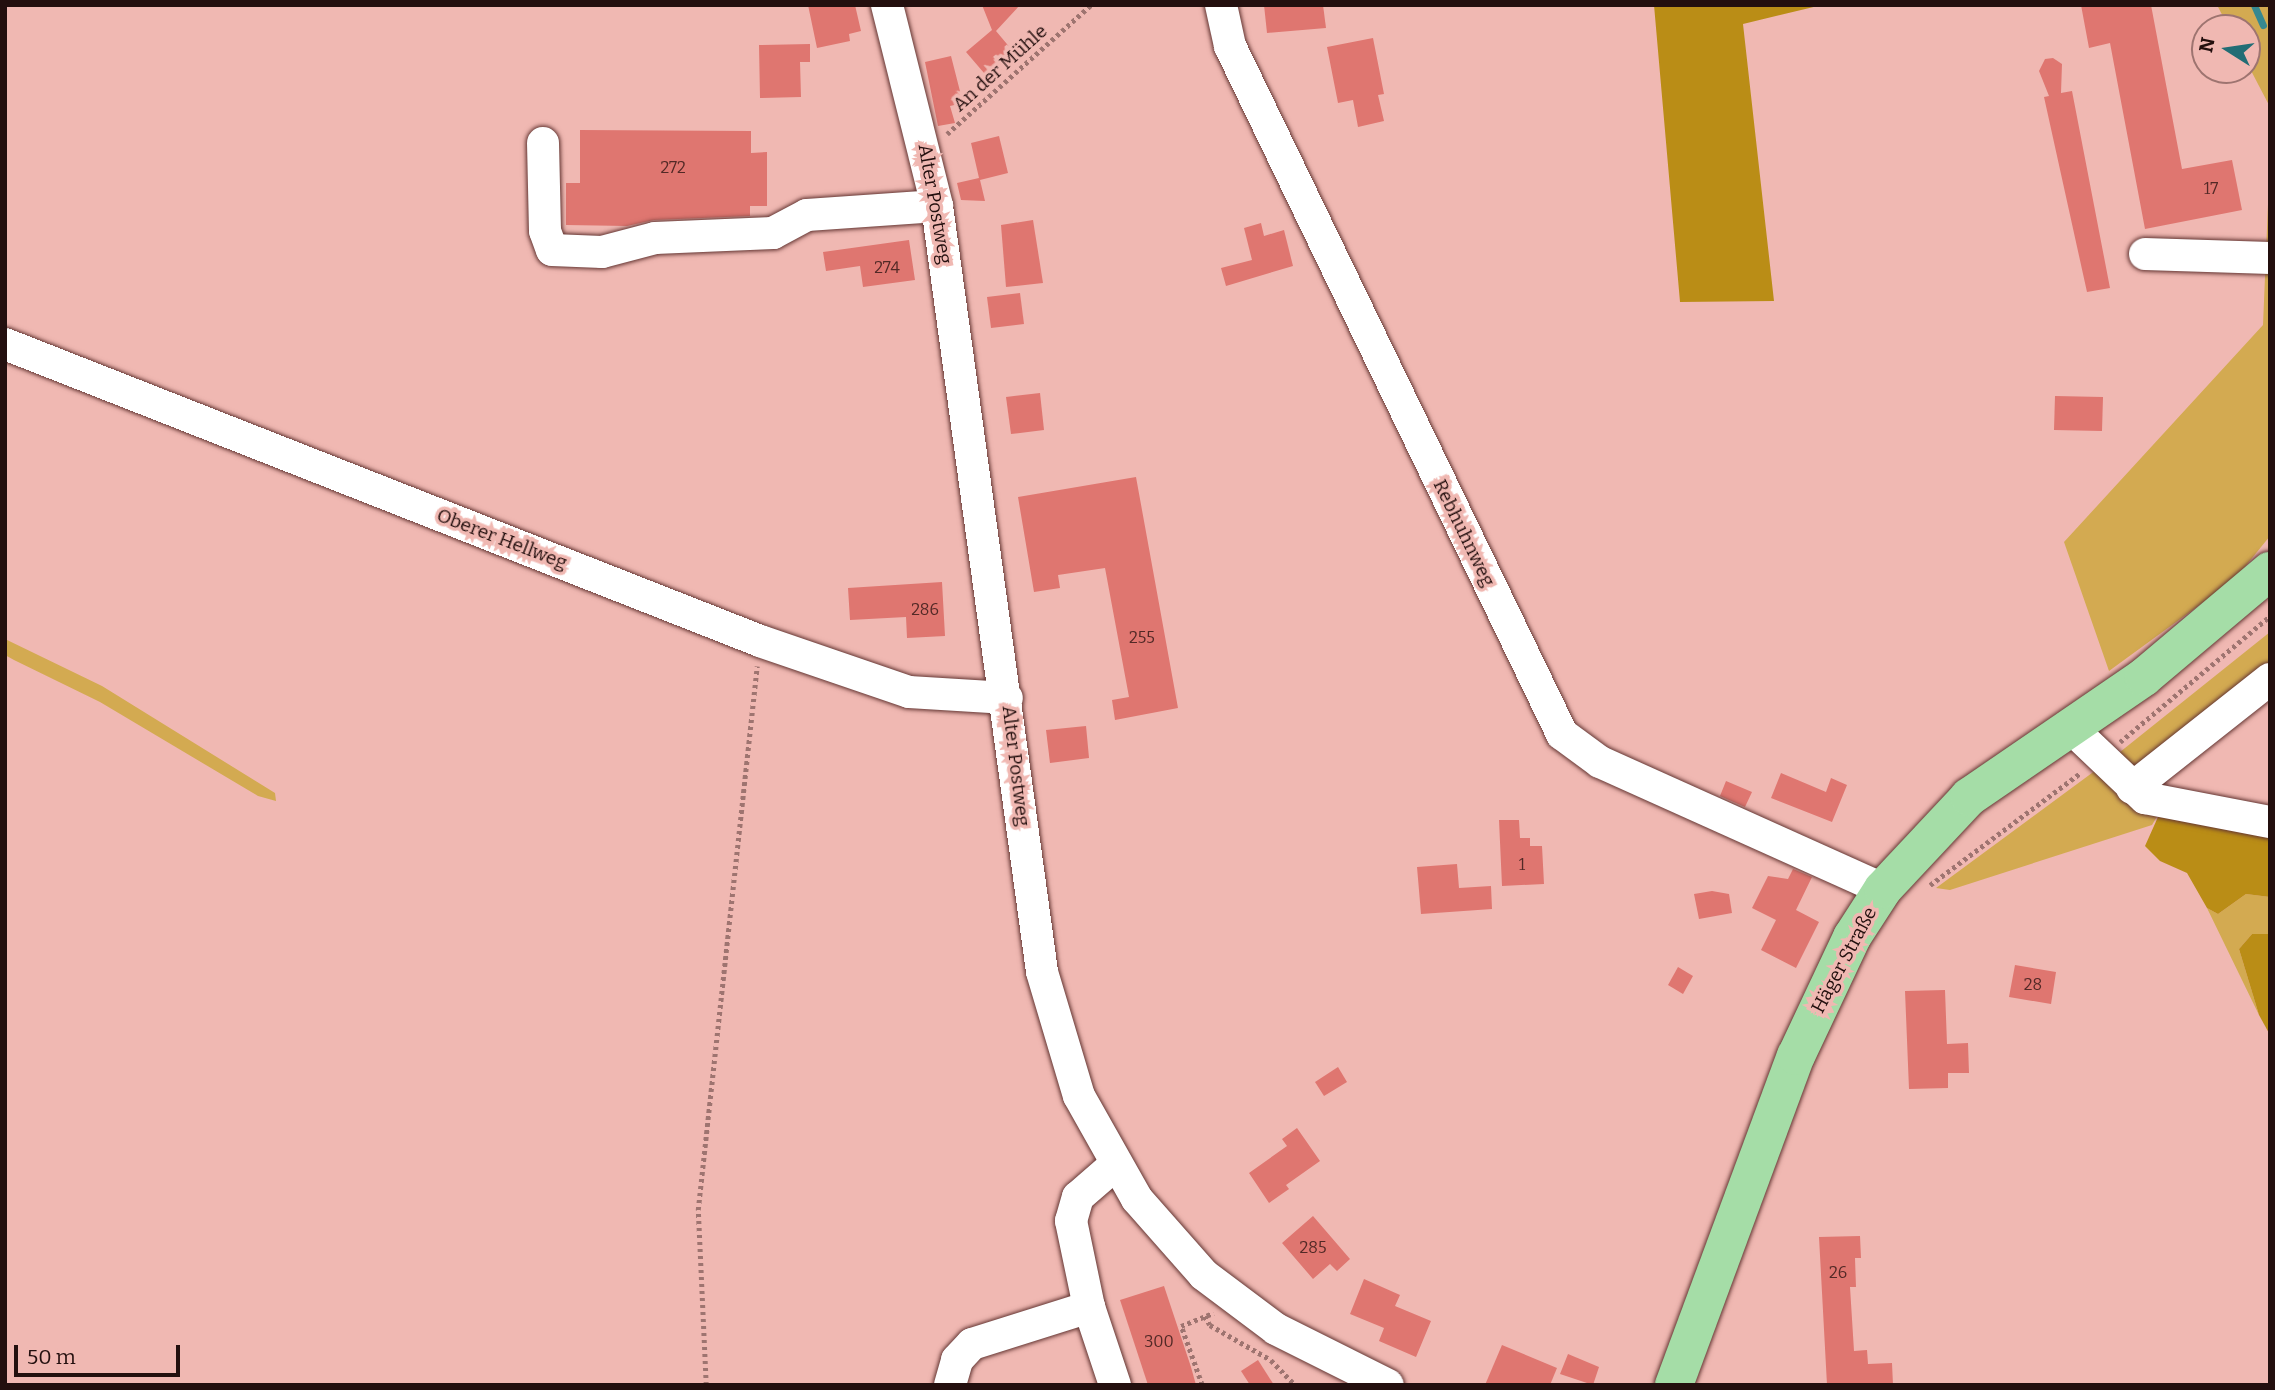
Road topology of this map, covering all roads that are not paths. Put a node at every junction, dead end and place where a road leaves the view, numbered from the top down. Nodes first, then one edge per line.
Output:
1 (887, 5) edge
2 (1222, 5) edge
3 (543, 143) dead end
4 (937, 206) junction
5 (2145, 254) dead end
6 (2270, 258) edge
7 (5, 344) edge
8 (2270, 571) edge
9 (2270, 680) edge
10 (1007, 698) junction
11 (2069, 726) junction
12 (2132, 788) junction
13 (2270, 822) edge
14 (1882, 889) junction
15 (1115, 1165) junction
16 (1089, 1307) junction
17 (950, 1385) edge
18 (1115, 1385) edge
19 (1388, 1385) edge
20 (1674, 1385) edge

1 - 4 street, Alter Postweg
2 - 14 street, Rebhuhnweg
3 - 4 street
4 - 10 street, Alter Postweg
5 - 6 street
7 - 10 street, Oberer Hellweg
8 - 11 main road, Häger Straße
9 - 12 street
10 - 15 street, Alter Postweg
11 - 12 street
11 - 14 main road, Häger Straße
12 - 13 street
14 - 20 main road, Häger Straße
15 - 16 street
15 - 19 street, Alter Postweg
16 - 17 street
16 - 18 street

